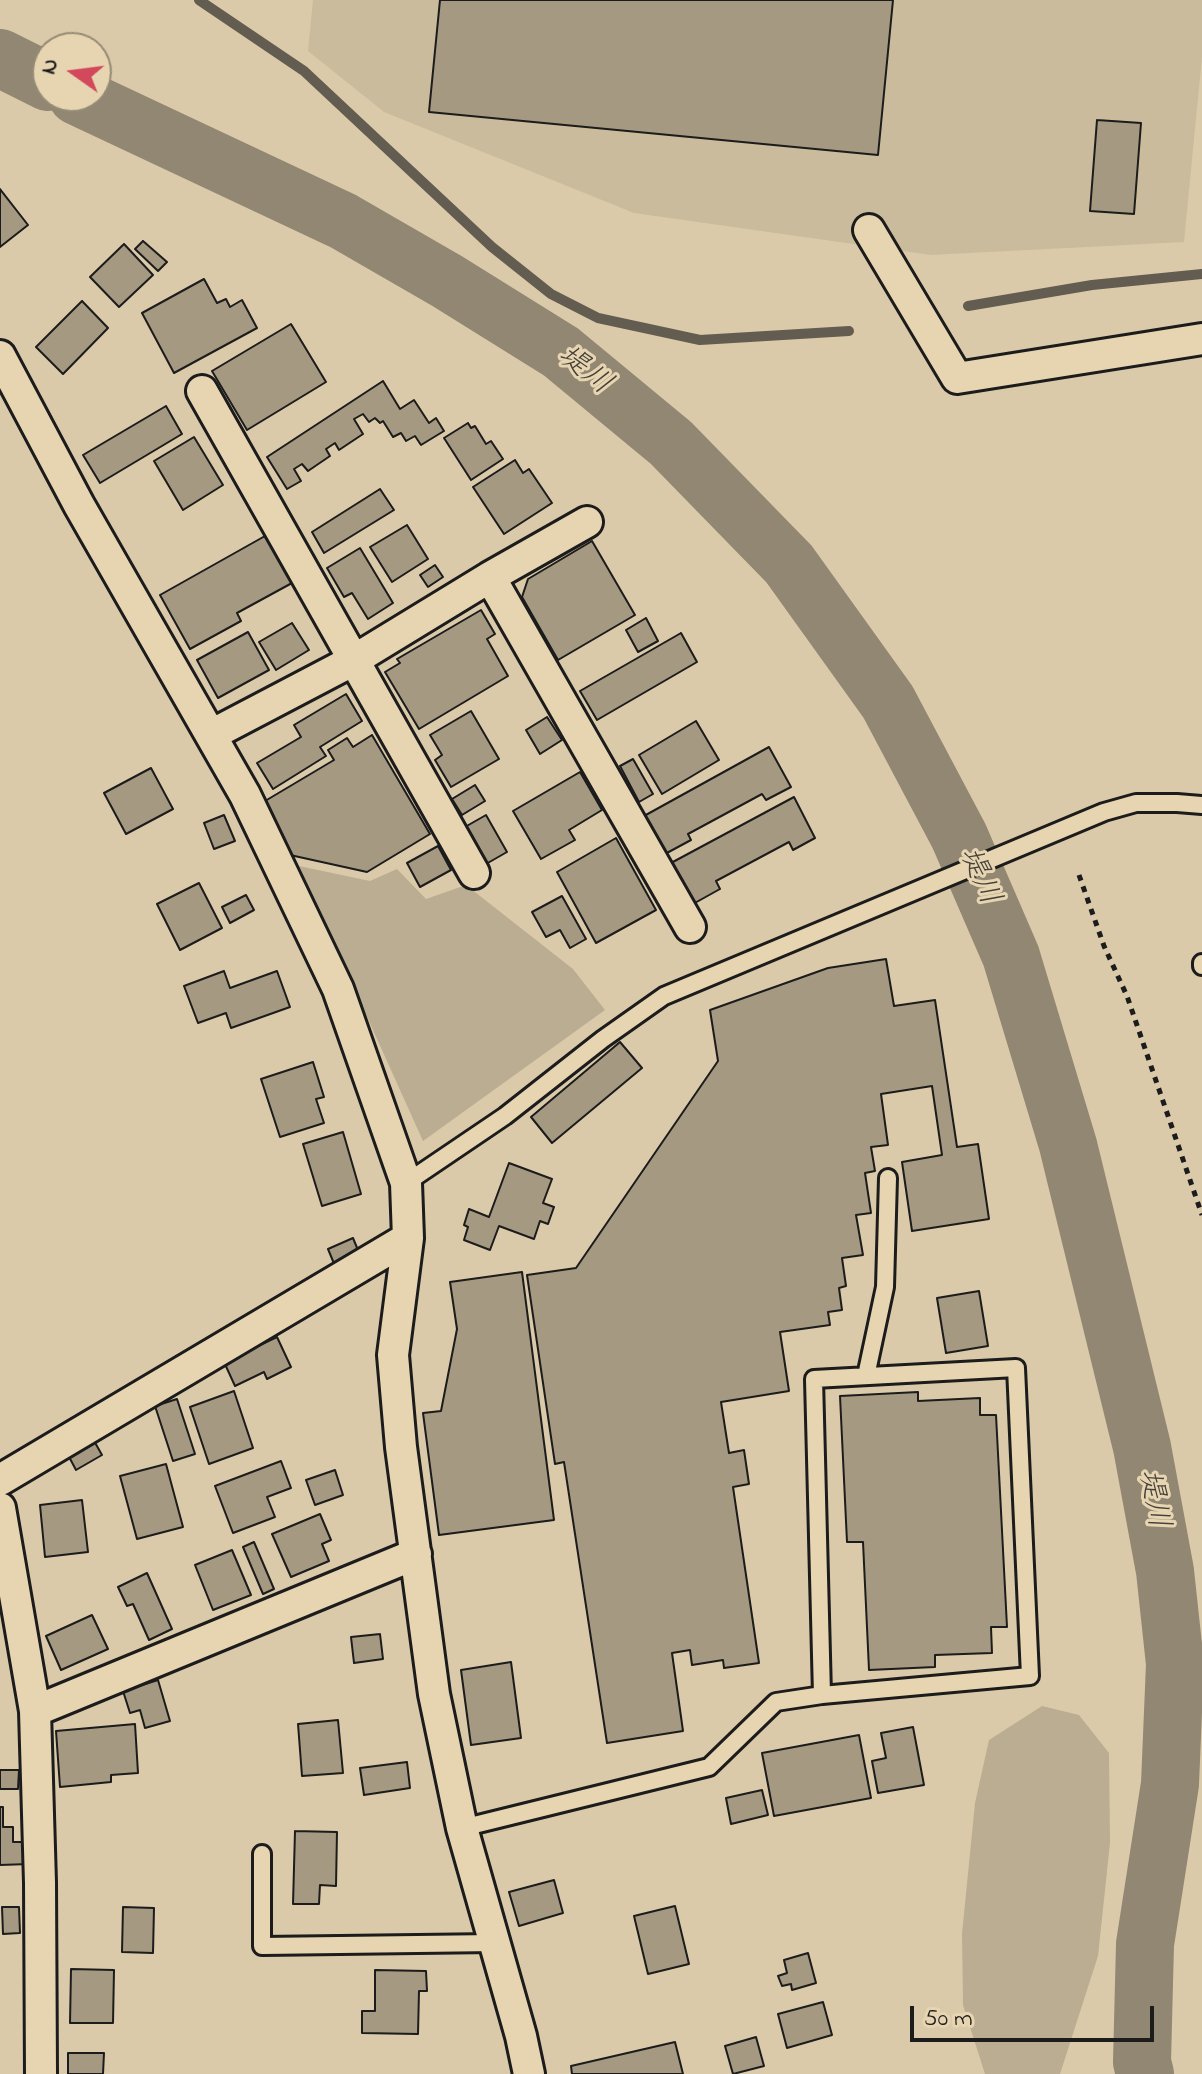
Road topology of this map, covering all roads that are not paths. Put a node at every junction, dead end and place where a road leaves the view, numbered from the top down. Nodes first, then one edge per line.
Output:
1 (869, 230) dead end
2 (1202, 339) edge
3 (0, 356) edge
4 (202, 391) dead end
5 (587, 522) dead end
6 (490, 577) junction
7 (354, 660) junction
8 (211, 735) junction
9 (1202, 805) edge
10 (474, 873) dead end
11 (690, 927) dead end
12 (888, 1178) dead end
13 (406, 1183) junction
14 (408, 1238) junction
15 (866, 1376) junction
16 (0, 1480) edge
17 (0, 1508) edge
18 (416, 1554) junction
19 (822, 1695) junction
20 (35, 1711) junction
21 (462, 1828) junction
22 (262, 1854) dead end
23 (495, 1943) junction
24 (41, 2074) edge
25 (529, 2074) edge

1 - 2 street
3 - 8 street
4 - 7 street
5 - 6 street
6 - 7 street
6 - 11 street
7 - 8 street
7 - 10 street
8 - 13 street
9 - 13 lane
12 - 15 lane
13 - 14 street
14 - 16 street
14 - 18 street
15 - 19 lane
15 - 19 lane
17 - 20 street
18 - 20 street
18 - 21 street
19 - 21 lane
20 - 24 street
21 - 23 street
22 - 23 lane
23 - 25 street

